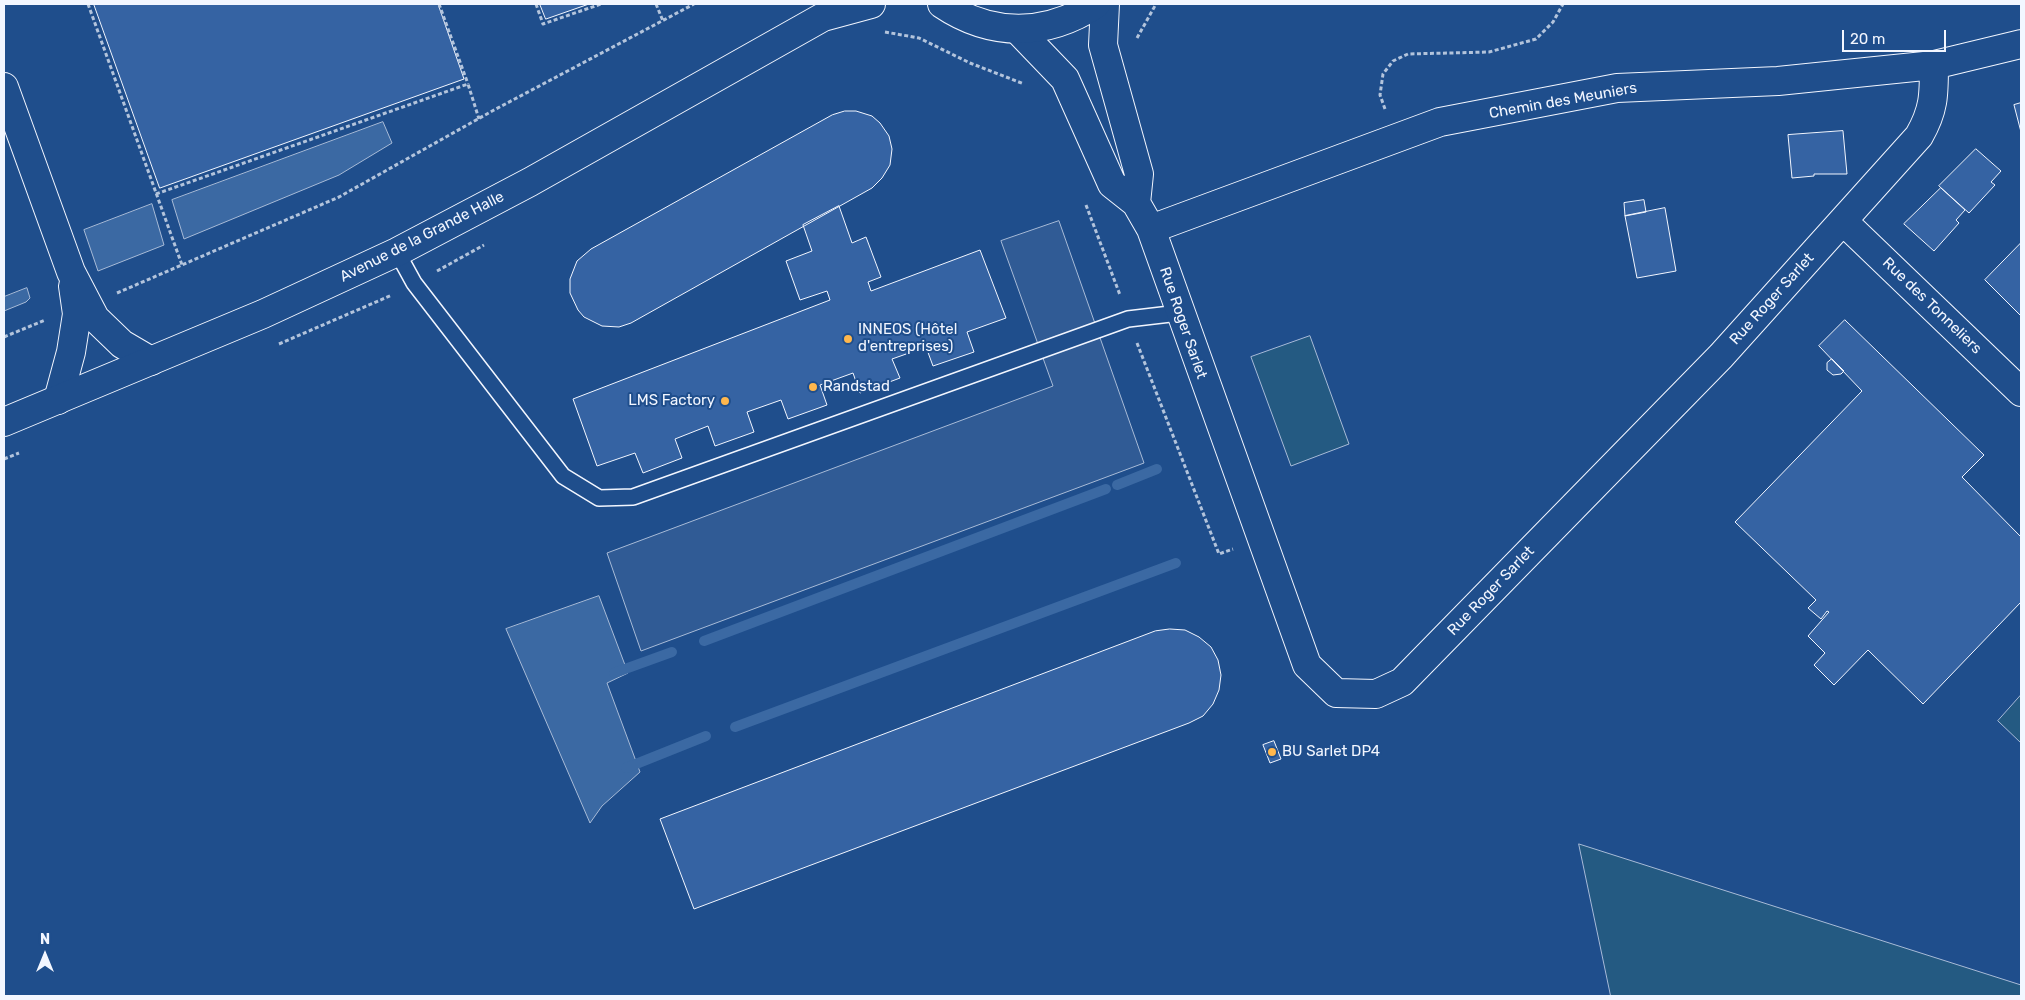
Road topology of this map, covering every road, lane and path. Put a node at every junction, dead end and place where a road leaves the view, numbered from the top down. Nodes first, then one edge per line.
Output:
1 (88, 4) edge
2 (439, 4) edge
3 (536, 4) edge
4 (600, 4) edge
5 (656, 4) edge
6 (694, 4) edge
7 (871, 4) edge
8 (942, 4) edge
9 (1096, 4) edge
10 (1105, 4) edge
11 (1156, 4) edge
12 (1563, 4) edge
13 (830, 10) edge
14 (663, 21) junction
15 (1017, 29) junction
16 (883, 32) dead end
17 (2021, 44) edge
18 (1106, 61) junction
19 (1934, 65) junction
20 (1065, 79) junction
21 (468, 84) junction
22 (4, 87) edge
23 (479, 119) junction
24 (1396, 138) junction
25 (156, 194) junction
26 (1136, 203) junction
27 (1843, 221) junction
28 (1151, 229) junction
29 (490, 242) dead end
30 (397, 252) junction
31 (182, 265) junction
32 (71, 272) junction
33 (414, 283) junction
34 (109, 296) dead end
35 (1179, 313) junction
36 (52, 317) dead end
37 (4, 336) edge
38 (276, 345) dead end
39 (151, 361) junction
40 (2021, 392) edge
41 (58, 400) junction
42 (4, 422) edge
43 (27, 450) dead end
44 (4, 459) edge

1 - 25 path
2 - 21 path
3 - 4 path
5 - 14 path
6 - 14 path
7 - 13 street, Avenue de la Grande Halle
8 - 15 street
9 - 15 street
10 - 18 street
11 - 18 path
12 - 24 path
13 - 30 street, Avenue de la Grande Halle
14 - 23 path
15 - 20 street
16 - 20 path
17 - 19 street, Chemin des Meuniers
18 - 26 street
19 - 24 street, Chemin des Meuniers
19 - 27 street, Rue Roger Sarlet
20 - 26 street
21 - 23 path
21 - 25 path
22 - 32 street
23 - 31 path
24 - 28 street, Chemin des Meuniers
25 - 31 path
26 - 28 street
27 - 35 street, Rue Roger Sarlet
27 - 40 street, Rue des Tonneliers
28 - 35 street, Rue Roger Sarlet
29 - 33 path
30 - 33 lane
30 - 39 street, Avenue de la Grande Halle
31 - 34 path
32 - 39 street
32 - 41 street
33 - 35 lane
33 - 38 path
36 - 37 path
39 - 41 street, Avenue de la Grande Halle
41 - 42 street, Avenue de la Grande Halle
43 - 44 path

